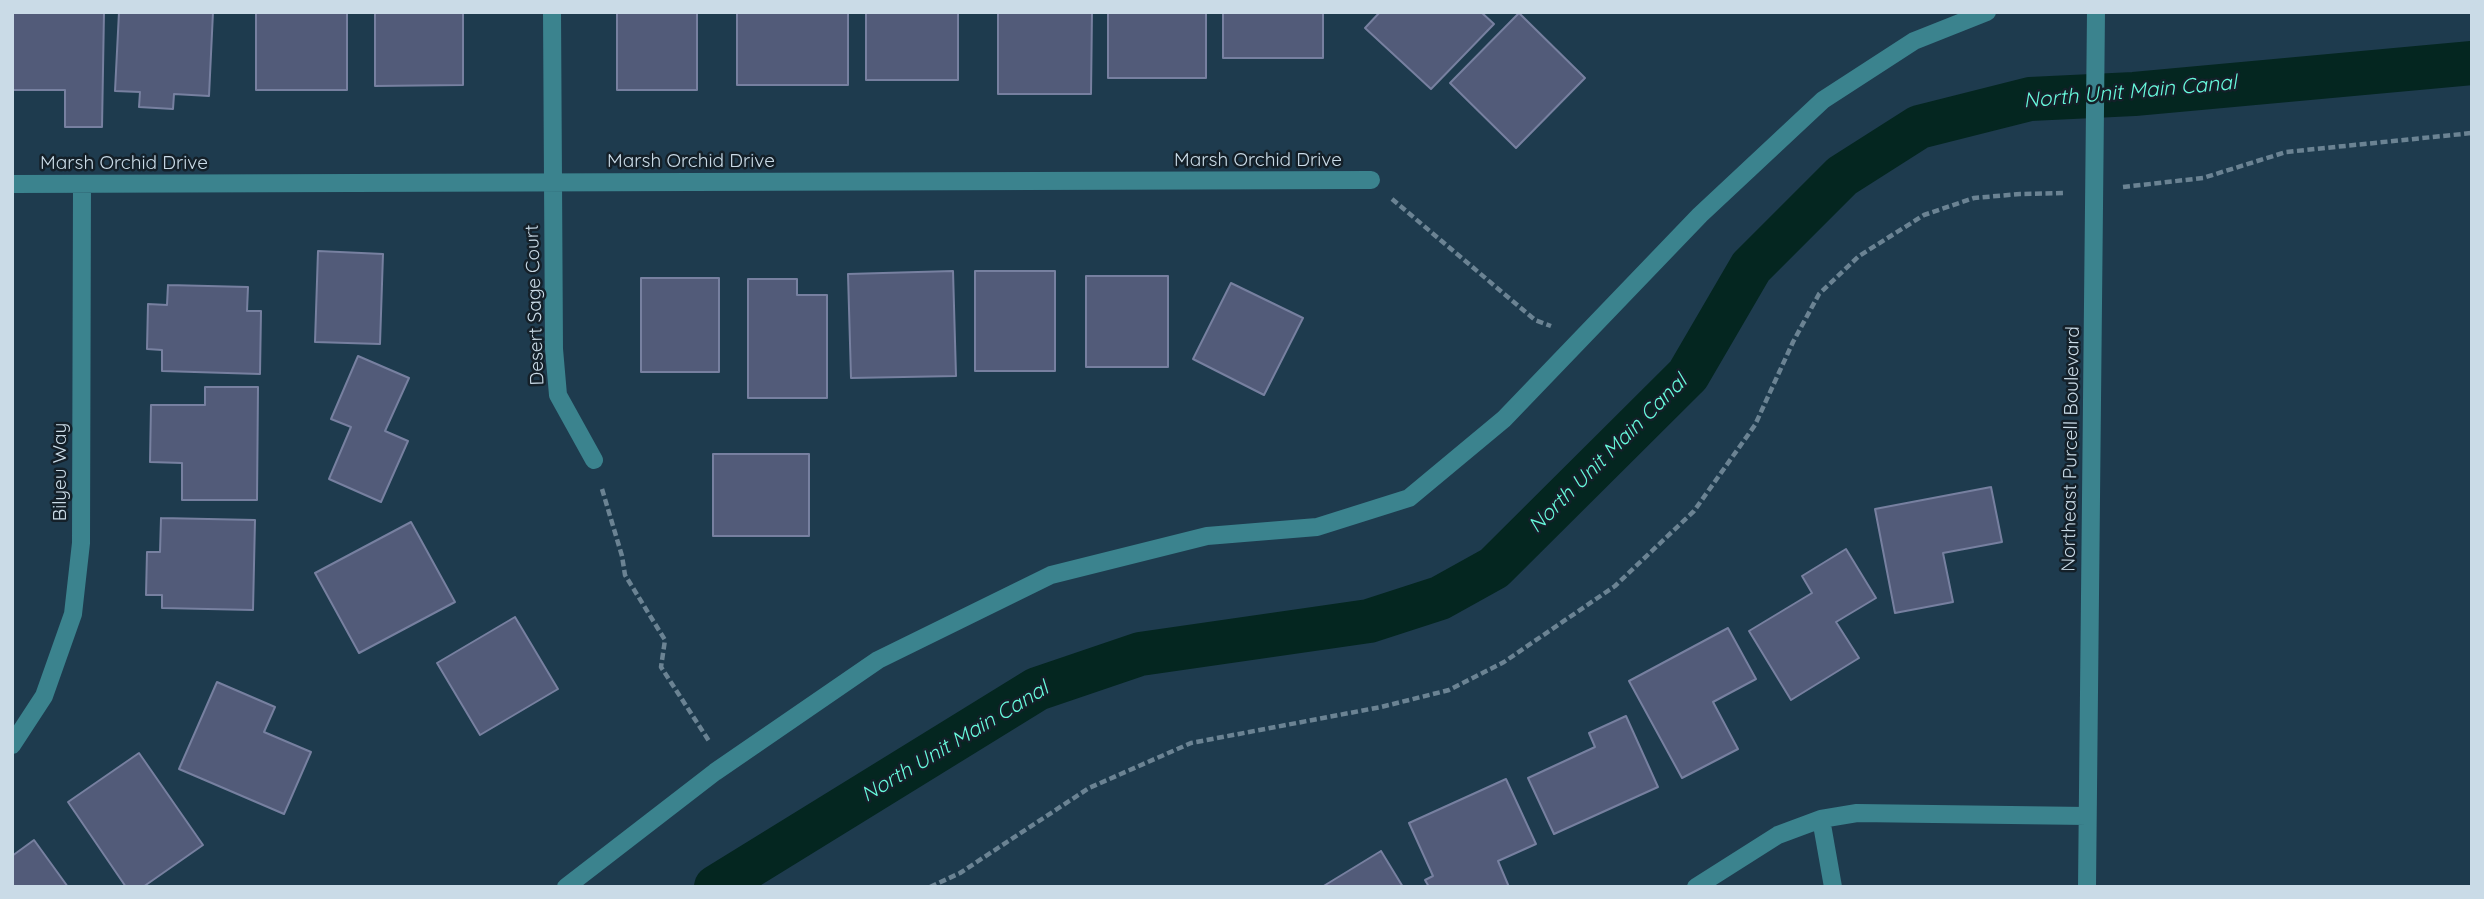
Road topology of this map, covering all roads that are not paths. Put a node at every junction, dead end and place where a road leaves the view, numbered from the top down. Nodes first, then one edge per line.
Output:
1 (552, 12) edge
2 (1987, 12) edge
3 (2096, 12) edge
4 (1371, 180) road end
5 (553, 182) junction
6 (12, 184) edge
7 (82, 185) junction
8 (594, 460) road end
9 (12, 745) edge
10 (2087, 816) junction
11 (1821, 819) junction
12 (566, 887) edge
13 (1696, 887) edge
14 (1833, 887) edge
15 (2087, 887) edge

1 - 5 street, Desert Sage Court
2 - 12 street
3 - 10 street, Northeast Purcell Boulevard
4 - 5 street, Marsh Orchid Drive
5 - 7 street, Marsh Orchid Drive
5 - 8 street, Desert Sage Court
6 - 7 street, Marsh Orchid Drive
7 - 9 street, Bilyeu Way
10 - 11 street
10 - 15 street, Northeast Purcell Boulevard
11 - 13 street
11 - 14 street

